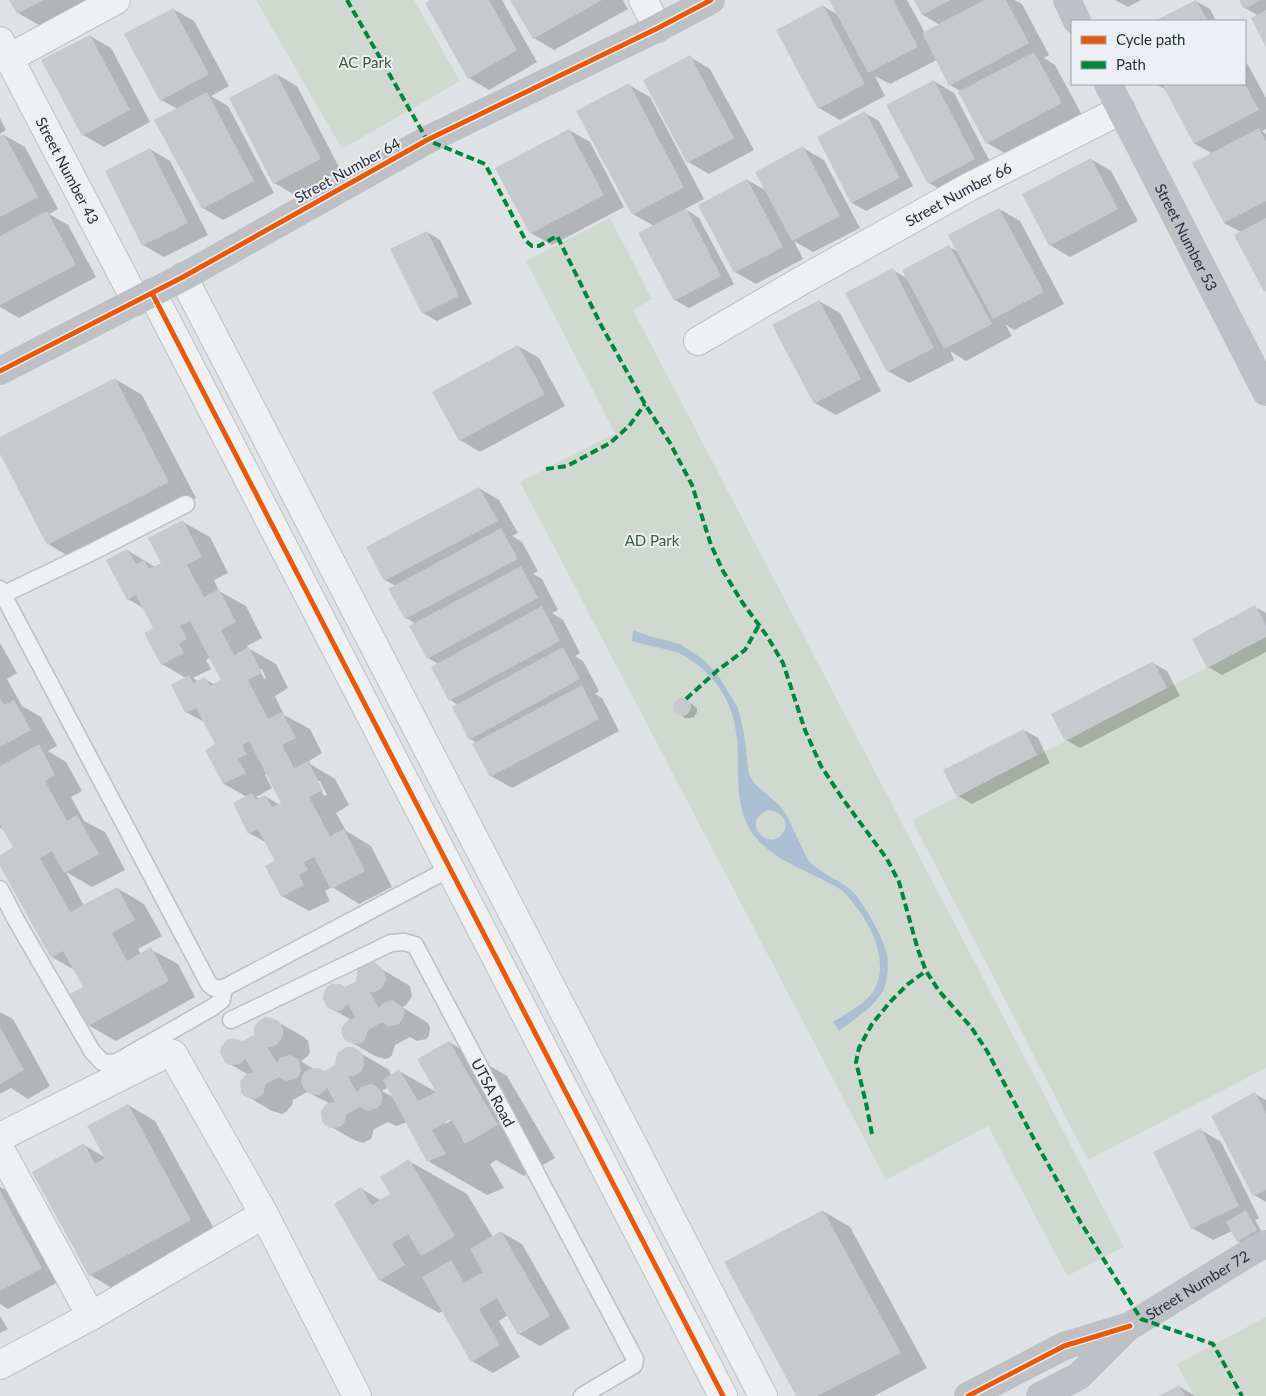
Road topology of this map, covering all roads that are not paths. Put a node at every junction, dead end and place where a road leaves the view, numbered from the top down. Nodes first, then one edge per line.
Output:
1 (116, 0) edge
2 (643, 0) edge
3 (711, 0) edge
4 (1067, 0) edge
5 (1077, 20) edge
6 (658, 28) junction
7 (4, 49) edge
8 (1108, 85) edge
9 (1121, 110) junction
10 (183, 277) junction
11 (144, 297) junction
12 (698, 341) dead end
13 (0, 371) edge
14 (1266, 392) edge
15 (186, 504) dead end
16 (1, 593) edge
17 (449, 869) junction
18 (0, 889) edge
19 (224, 988) junction
20 (232, 1020) dead end
21 (0, 1137) edge
22 (0, 1150) edge
23 (264, 1214) junction
24 (1266, 1244) edge
25 (91, 1316) junction
26 (1130, 1326) junction
27 (0, 1366) edge
28 (357, 1396) edge
29 (582, 1396) edge
30 (723, 1396) edge
31 (763, 1396) edge
32 (968, 1396) edge
33 (1040, 1396) edge

1 - 7 street
2 - 6 street
3 - 6 street, Street Number 64
4 - 5 street
6 - 10 street, Street Number 64
7 - 11 street, Street Number 43
8 - 9 street, Street Number 53
9 - 12 street, Street Number 66
9 - 14 street, Street Number 53
10 - 11 street, Street Number 64
10 - 31 street
11 - 13 street, Street Number 64
11 - 17 street, Street Number 43
15 - 16 lane
16 - 19 lane
17 - 19 lane
17 - 30 street, Street Number 43
18 - 19 lane
20 - 29 lane, UTSA Road
21 - 23 street
22 - 25 street
23 - 25 street
23 - 28 street
24 - 26 street, Street Number 72
25 - 27 street
26 - 32 street
26 - 33 street

